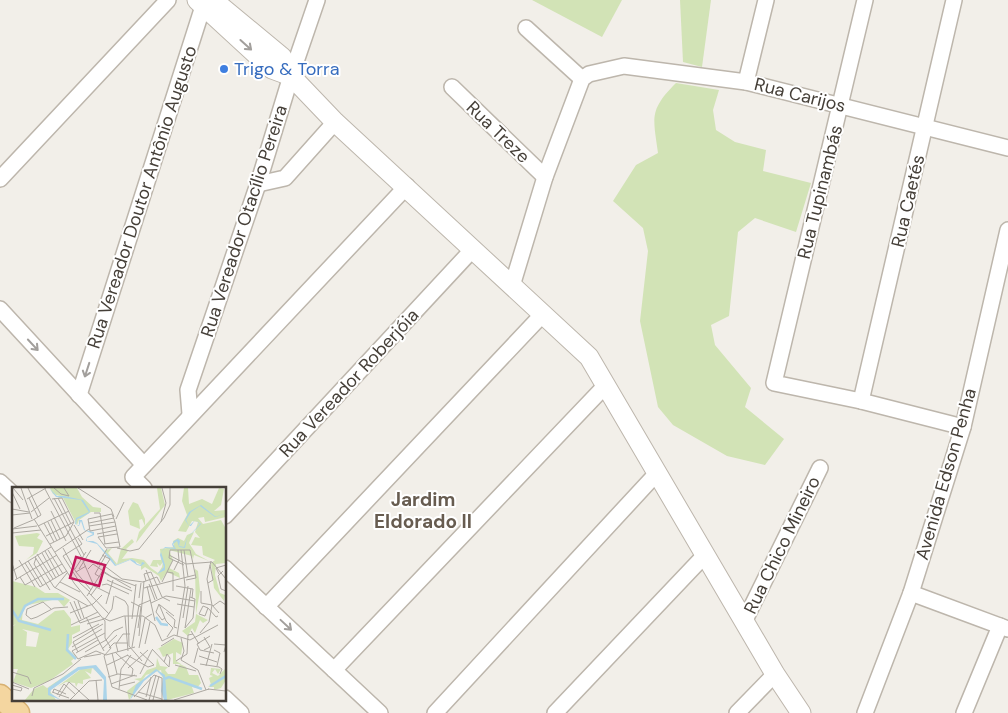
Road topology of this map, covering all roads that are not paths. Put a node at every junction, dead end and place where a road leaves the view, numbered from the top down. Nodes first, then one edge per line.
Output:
1 (168, 0) edge
2 (317, 0) edge
3 (766, 0) edge
4 (865, 0) edge
5 (954, 0) edge
6 (205, 2) edge
7 (526, 28) dead end
8 (291, 76) junction
9 (585, 77) junction
10 (746, 82) junction
11 (452, 87) dead end
12 (841, 104) junction
13 (335, 122) junction
14 (926, 126) junction
15 (1008, 148) edge
16 (545, 177) junction
17 (0, 179) edge
18 (258, 184) junction
19 (406, 186) junction
20 (1008, 230) edge
21 (473, 249) junction
22 (1004, 262) edge
23 (512, 286) junction
24 (0, 309) edge
25 (542, 315) junction
26 (606, 385) junction
27 (79, 394) junction
28 (861, 401) junction
29 (190, 414) junction
30 (963, 427) junction
31 (144, 465) junction
32 (820, 468) dead end
33 (657, 473) junction
34 (0, 482) edge
35 (143, 487) edge
36 (12, 494) edge
37 (226, 515) edge
38 (704, 554) junction
39 (226, 569) edge
40 (911, 593) junction
41 (266, 607) junction
42 (744, 622) junction
43 (1004, 628) edge
44 (334, 670) junction
45 (775, 674) junction
46 (226, 699) edge
47 (242, 713) edge
48 (380, 713) edge
49 (435, 713) edge
50 (555, 713) edge
51 (737, 713) edge
52 (801, 713) edge
53 (865, 713) edge
54 (964, 713) edge

1 - 17 street
2 - 8 street, Rua Vereador Otacílio Pereira
3 - 10 street
4 - 12 street, Rua Tupinambás
5 - 14 street, Rua Caetés
6 - 8 street
6 -> 27 street, Rua Vereador Doutor Antônio Augusto
7 - 9 street
8 - 13 street
8 - 18 street, Rua Vereador Otacílio Pereira
9 - 10 street, Rua Carijos
9 - 16 street
10 - 12 street, Rua Carijos
11 - 16 street, Rua Treze
12 - 14 street, Rua Carijos
12 - 28 street, Rua Tupinambás
13 - 18 street
13 - 19 street
14 - 15 street, Rua Carijos
14 - 28 street, Rua Caetés
16 - 23 street
18 - 29 street, Rua Vereador Otacílio Pereira
19 - 21 street
19 - 29 street
20 - 22 street, Avenida Edson Penha
21 - 23 street
21 - 37 street, Rua Vereador Roberjóia
22 - 30 street, Avenida Edson Penha
23 - 25 street
24 -> 27 street
25 - 26 street
25 - 41 street
26 - 33 street
26 - 44 street
27 - 31 street
28 - 30 street
29 - 31 street
30 - 40 street, Avenida Edson Penha
31 - 35 street
32 - 42 street, Rua Chico Mineiro
33 - 38 street
33 - 49 street
34 - 36 street
38 - 42 street
38 - 50 street
39 - 41 street
40 - 43 street
40 - 53 street, Avenida Edson Penha
41 -> 44 street
42 - 45 street
43 - 54 street
44 - 48 street
45 - 51 street
45 - 52 street
46 - 47 street

